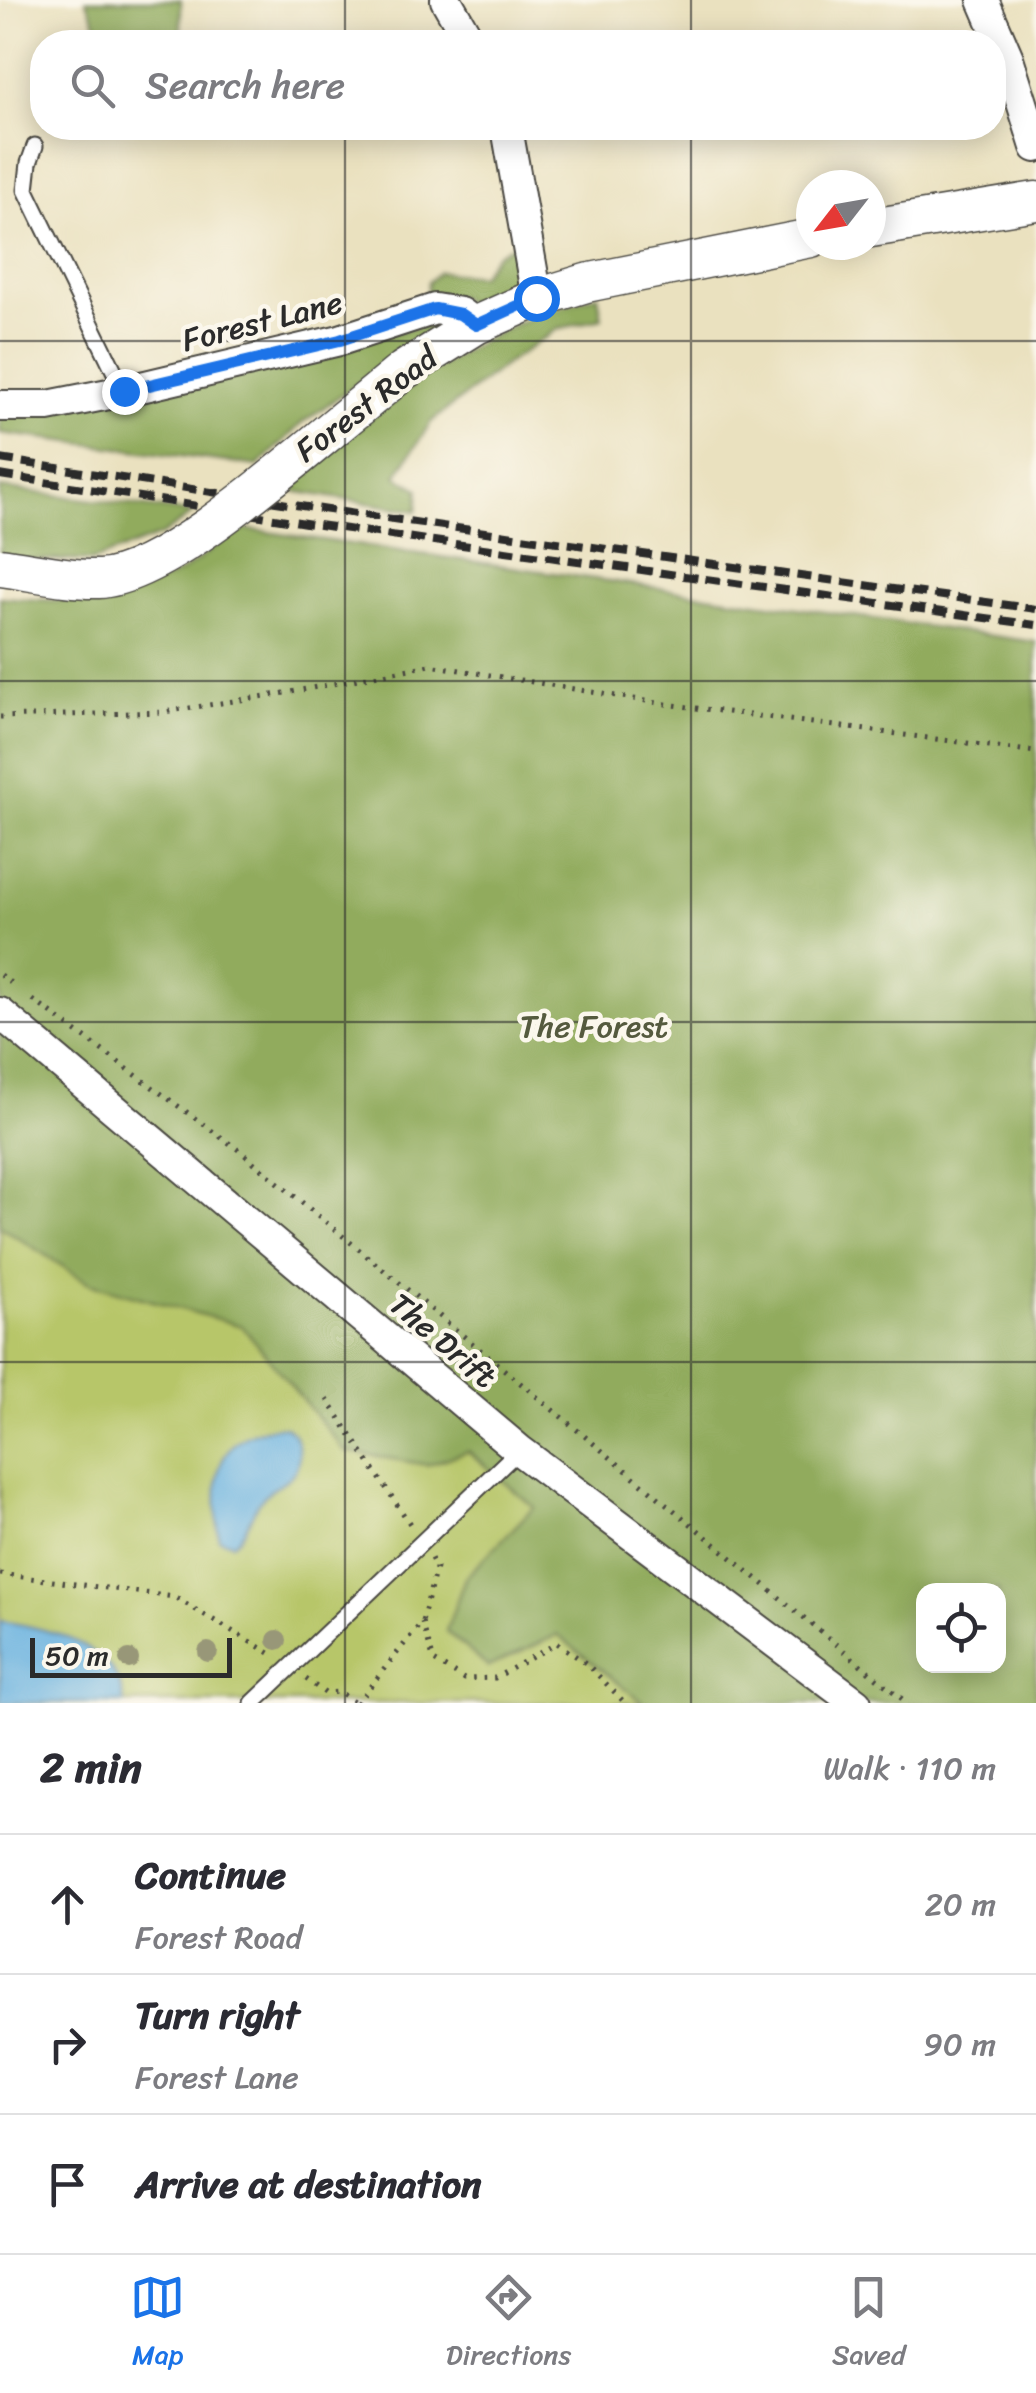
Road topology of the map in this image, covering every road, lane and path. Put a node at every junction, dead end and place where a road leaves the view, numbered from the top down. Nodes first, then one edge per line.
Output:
1 (446, 0) edge
2 (983, 0) edge
3 (463, 30) edge
4 (996, 30) edge
5 (1006, 53) edge
6 (510, 140) edge
7 (35, 146) dead end
8 (1036, 147) edge
9 (1036, 201) edge
10 (886, 226) edge
11 (796, 241) edge
12 (536, 298) junction
13 (476, 325) junction
14 (124, 391) junction
15 (0, 406) edge
16 (0, 568) edge
17 (0, 716) edge
18 (1036, 752) edge
19 (0, 975) edge
20 (0, 1014) edge
21 (327, 1399) dead end
22 (520, 1450) junction
23 (422, 1542) junction
24 (0, 1574) edge
25 (422, 1622) junction
26 (290, 1666) junction
27 (253, 1703) edge
28 (356, 1703) edge
29 (626, 1703) edge
30 (856, 1703) edge
31 (907, 1703) edge

1 - 3 street
2 - 4 street
5 - 8 street
6 - 12 street
7 - 14 lane
9 - 10 street
11 - 12 street, Forest Road
12 - 13 street, Forest Road
13 - 14 street, Forest Lane
13 - 16 street, Forest Road, bridge
14 - 15 street, Forest Lane
17 - 18 path
19 - 31 path
20 - 22 street, The Drift
21 - 23 path
22 - 23 lane
22 - 30 street, The Drift
23 - 25 path
23 - 26 lane
24 - 26 path
25 - 28 path
25 - 29 path
26 - 27 lane
26 - 28 path

